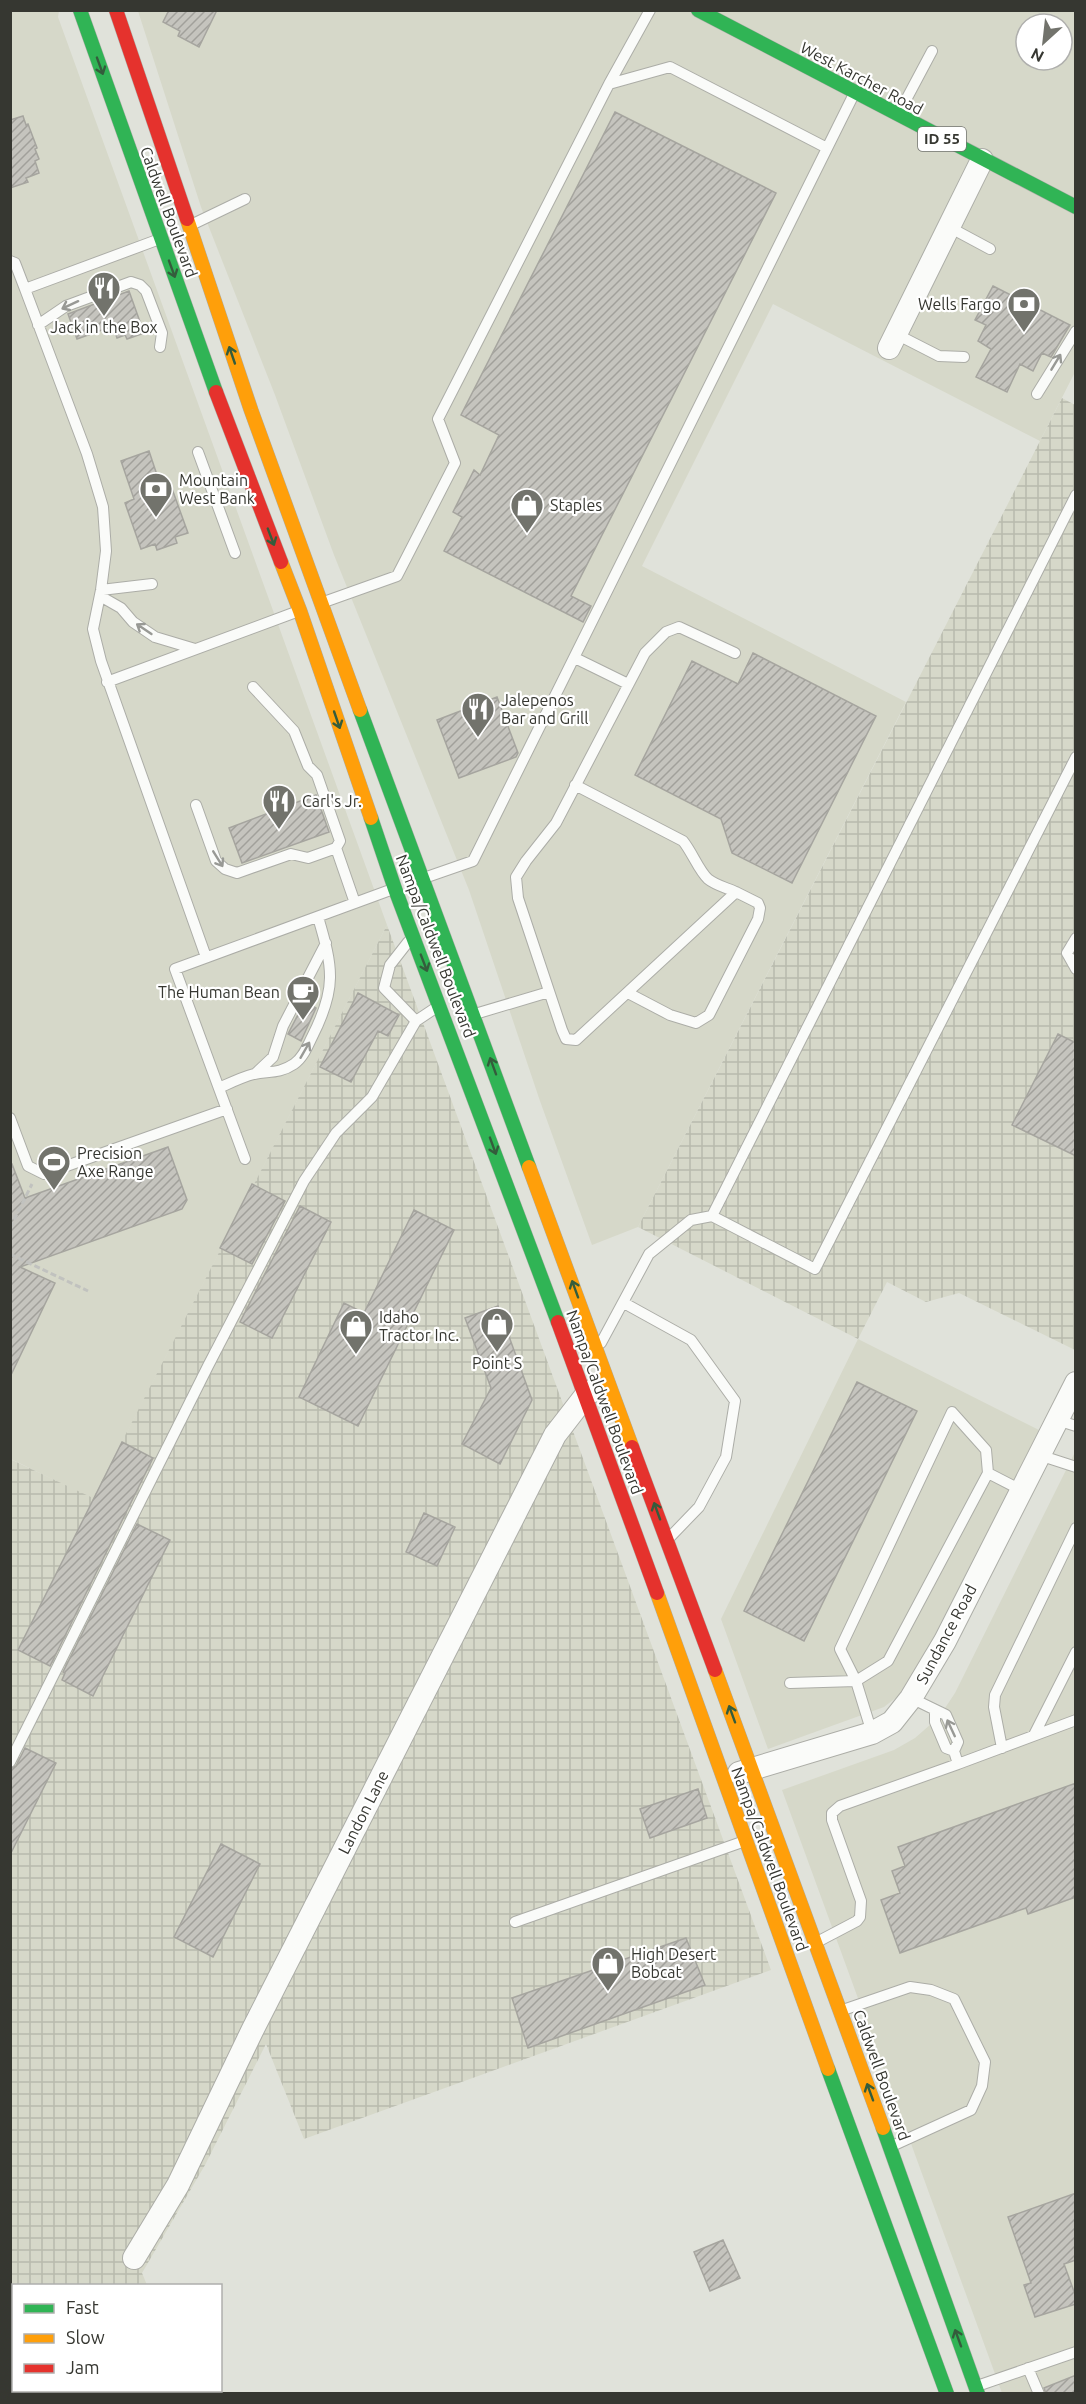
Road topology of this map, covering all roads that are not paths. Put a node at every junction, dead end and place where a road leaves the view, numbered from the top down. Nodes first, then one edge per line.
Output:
1 (80, 10) edge
2 (116, 10) edge
3 (650, 10) edge
4 (698, 10) edge
5 (932, 51) dead end
6 (609, 84) junction
7 (855, 93) junction
8 (897, 116) junction
9 (827, 148) junction
10 (982, 160) junction
11 (245, 199) dead end
12 (1076, 207) edge
13 (188, 226) junction
14 (949, 227) junction
15 (161, 239) junction
16 (990, 249) dead end
17 (10, 261) edge
18 (25, 289) junction
19 (38, 325) junction
20 (1076, 331) edge
21 (892, 341) joint
22 (160, 347) dead end
23 (963, 357) dead end
24 (1037, 393) dead end
25 (251, 410) joint
26 (227, 424) joint
27 (198, 452) dead end
28 (1076, 495) edge
29 (235, 553) dead end
30 (152, 584) dead end
31 (101, 593) junction
32 (320, 603) junction
33 (300, 611) junction
34 (195, 649) junction
35 (735, 653) dead end
36 (575, 658) junction
37 (107, 682) junction
38 (628, 684) junction
39 (253, 687) dead end
40 (1076, 758) edge
41 (575, 785) junction
42 (196, 805) dead end
43 (336, 848) junction
44 (409, 883) junction
45 (736, 892) junction
46 (355, 903) junction
47 (318, 917) junction
48 (413, 936) junction
49 (1076, 938) edge
50 (326, 943) junction
51 (206, 957) junction
52 (1075, 968) edge
53 (549, 992) junction
54 (628, 993) junction
55 (440, 1005) junction
56 (474, 1014) junction
57 (416, 1021) junction
58 (255, 1074) junction
59 (219, 1088) junction
60 (227, 1109) junction
61 (10, 1119) edge
62 (245, 1159) dead end
63 (712, 1216) junction
64 (624, 1303) junction
65 (597, 1350) junction
66 (609, 1380) junction
67 (1076, 1383) edge
68 (586, 1395) junction
69 (1066, 1423) edge
70 (1039, 1455) junction
71 (1076, 1467) edge
72 (988, 1473) junction
73 (1021, 1490) junction
74 (1076, 1528) edge
75 (668, 1540) junction
76 (1076, 1652) edge
77 (856, 1681) junction
78 (790, 1683) dead end
79 (911, 1698) junction
80 (1076, 1720) edge
81 (872, 1733) junction
82 (1034, 1735) junction
83 (1002, 1748) junction
84 (10, 1762) edge
85 (958, 1764) junction
86 (752, 1769) junction
87 (723, 1779) junction
88 (745, 1841) junction
89 (515, 1922) dead end
90 (816, 1942) junction
91 (826, 2016) junction
92 (875, 2152) junction
93 (897, 2211) junction
94 (134, 2258) dead end
95 (1076, 2352) edge
96 (1028, 2368) junction
97 (977, 2390) edge
98 (947, 2394) edge
99 (1039, 2394) edge

1 -> 15 main road, Caldwell Boulevard
2 - 13 main road, Caldwell Boulevard
3 - 6 lane
4 - 7 main road, West Karcher Road / ID 55
5 - 8 lane
6 - 9 lane
6 - 32 lane
7 - 8 main road, West Karcher Road / ID 55
7 - 9 lane
8 - 10 main road, West Karcher Road / ID 55
9 - 36 lane
10 - 12 main road, West Karcher Road / ID 55
10 - 14 street
11 - 13 lane
25 -> 13 main road, Caldwell Boulevard
14 - 16 lane
14 - 21 street
15 - 18 lane
15 -> 26 main road, Caldwell Boulevard
17 - 18 lane
18 - 19 lane
22 -> 19 lane
19 - 31 lane
24 -> 20 lane
21 - 23 lane
25 - 32 main road, Nampa/Caldwell Boulevard
26 -> 33 main road, Nampa/Caldwell Boulevard
27 - 29 lane
28 - 63 lane
30 - 31 lane
34 -> 31 lane
31 - 37 lane
32 - 33 lane
32 - 44 main road, Nampa/Caldwell Boulevard
33 - 34 lane
33 -> 44 main road, Nampa/Caldwell Boulevard
34 - 37 lane
35 - 38 lane
36 - 38 lane
36 - 44 lane
37 - 51 lane
38 - 41 lane
39 - 43 lane
40 - 63 lane
41 - 45 lane
41 - 53 lane
42 -> 43 lane
43 - 46 lane
44 - 46 lane
44 - 48 main road, Nampa/Caldwell Boulevard
44 - 56 main road, Nampa/Caldwell Boulevard
45 - 54 lane
45 - 54 lane
46 - 47 lane
47 - 50 lane
47 - 51 lane
48 -> 55 main road, Nampa/Caldwell Boulevard
48 - 57 lane
49 - 52 lane
50 - 58 lane
58 -> 50 lane
51 - 59 lane
53 - 54 lane
53 - 56 lane
55 - 57 lane
55 -> 68 main road, Nampa/Caldwell Boulevard
65 -> 56 main road, Nampa/Caldwell Boulevard
57 - 84 lane
58 - 59 lane
59 - 60 lane
60 - 61 lane
60 - 62 lane
63 - 64 lane
64 - 65 lane
64 - 75 lane
65 - 66 main road, Nampa/Caldwell Boulevard
66 - 68 street, Landon Lane
75 -> 66 main road, Nampa/Caldwell Boulevard
67 - 69 street, Sundance Road
68 - 87 main road, Nampa/Caldwell Boulevard
68 - 94 street, Landon Lane
69 - 70 street, Sundance Road
70 - 71 lane
70 - 73 street, Sundance Road
72 - 73 lane
72 - 77 lane
72 - 77 lane
73 - 79 street, Sundance Road
74 - 83 lane
86 -> 75 main road, Nampa/Caldwell Boulevard
76 - 82 lane
77 - 78 lane
77 - 81 lane
79 - 81 street, Sundance Road
79 - 85 lane
80 - 82 lane
81 - 86 street, Sundance Road
82 - 83 lane
83 - 85 lane
85 - 90 lane
86 - 87 street, Sundance Road
86 - 90 main road, Caldwell Boulevard
87 - 88 main road, Nampa/Caldwell Boulevard
88 - 89 lane
88 - 91 main road, Nampa/Caldwell Boulevard
90 - 91 main road, Caldwell Boulevard
91 - 92 main road, Nampa/Caldwell Boulevard
92 -> 91 main road, Caldwell Boulevard
91 - 92 lane
92 - 93 main road, Nampa/Caldwell Boulevard
92 - 93 main road, Caldwell Boulevard
97 -> 93 main road, Caldwell Boulevard
93 - 98 main road, Nampa/Caldwell Boulevard
95 - 96 lane
96 - 97 lane
96 - 99 lane

